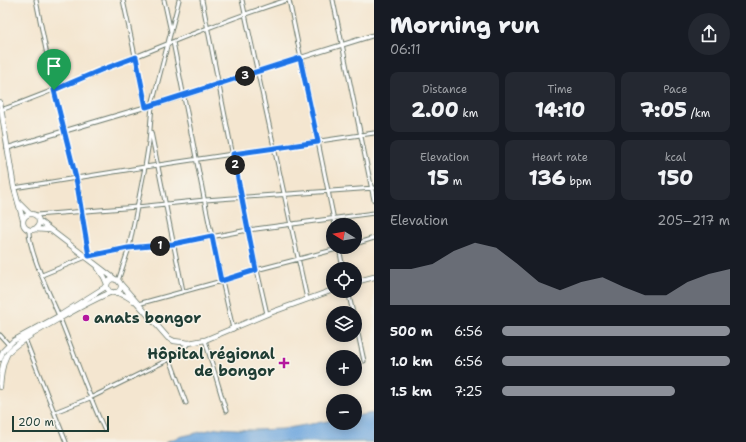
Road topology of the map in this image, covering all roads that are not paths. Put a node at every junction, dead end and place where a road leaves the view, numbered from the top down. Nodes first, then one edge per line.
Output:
1 (36, 0) edge
2 (123, 0) edge
3 (164, 0) edge
4 (179, 0) edge
5 (202, 0) edge
6 (242, 0) edge
7 (288, 0) edge
8 (333, 0) edge
9 (245, 14) junction
10 (207, 28) junction
11 (171, 33) junction
12 (374, 36) edge
13 (173, 42) junction
14 (168, 43) junction
15 (342, 46) junction
16 (136, 57) junction
17 (300, 58) junction
18 (258, 71) junction
19 (218, 85) junction
20 (54, 90) junction
21 (183, 96) junction
22 (0, 102) edge
23 (152, 105) junction
24 (146, 107) junction
25 (1, 111) edge
26 (150, 128) junction
27 (64, 130) junction
28 (374, 133) edge
29 (361, 134) junction
30 (318, 142) junction
31 (275, 147) junction
32 (7, 148) junction
33 (233, 154) junction
34 (197, 160) junction
35 (158, 166) junction
36 (145, 167) junction
37 (76, 178) junction
38 (14, 188) junction
39 (373, 188) edge
40 (329, 191) junction
41 (285, 194) junction
42 (242, 197) junction
43 (17, 200) junction
44 (205, 200) junction
45 (374, 200) edge
46 (165, 204) junction
47 (137, 207) junction
48 (83, 212) junction
49 (374, 212) edge
50 (30, 214) junction
51 (36, 215) junction
52 (334, 218) joint
53 (326, 219) edge
54 (23, 220) junction
55 (39, 221) junction
56 (291, 224) junction
57 (32, 229) junction
58 (248, 230) junction
59 (52, 231) junction
60 (212, 236) junction
61 (374, 238) edge
62 (362, 242) edge
63 (173, 244) junction
64 (128, 248) junction
65 (326, 252) edge
66 (88, 257) junction
67 (299, 259) junction
68 (94, 264) junction
69 (256, 270) junction
70 (42, 275) junction
71 (374, 277) edge
72 (362, 280) edge
73 (118, 281) junction
74 (221, 281) junction
75 (107, 285) junction
76 (183, 291) junction
77 (114, 292) junction
78 (326, 292) edge
79 (307, 299) junction
80 (138, 304) junction
81 (267, 314) junction
82 (59, 318) junction
83 (233, 329) junction
84 (0, 335) edge
85 (25, 339) junction
86 (205, 340) junction
87 (360, 342) edge
88 (189, 343) junction
89 (9, 345) junction
90 (0, 359) edge
91 (170, 359) junction
92 (364, 361) dead end
93 (0, 387) edge
94 (90, 398) junction
95 (186, 403) dead end
96 (226, 411) dead end
97 (56, 412) junction
98 (104, 429) dead end
99 (66, 442) edge

1 - 20 street
2 - 16 street
3 - 11 street
4 - 11 street
5 - 10 street
6 - 9 street
7 - 9 street
7 - 17 street
8 - 15 street
9 - 10 street
9 - 18 street
10 - 13 street
10 - 19 street
11 - 14 street
12 - 15 street
13 - 14 street
13 - 21 street
14 - 16 street
14 - 23 street
15 - 17 street
15 - 29 street
16 - 20 street
16 - 24 street
17 - 18 street
17 - 30 street
18 - 19 street
18 - 31 street
19 - 21 street
19 - 33 street
20 - 25 street
20 - 27 street
21 - 23 street
21 - 34 street
22 - 25 highway
23 - 24 street
23 - 26 street
24 - 27 street
25 - 32 highway
26 - 35 street
26 - 36 street
27 - 32 street
27 - 37 street
28 - 29 street
29 - 30 street
29 - 39 street
30 - 31 street
30 - 40 street
31 - 33 street
31 - 41 street
32 - 38 highway
33 - 34 street
33 - 42 street
34 - 35 street
34 - 44 street
35 - 36 street
35 - 46 street
36 - 37 street
36 - 47 street
37 - 38 street
37 - 48 street
38 - 43 highway
39 - 40 street
39 - 45 street
40 - 41 street
40 - 52 street
41 - 42 street
41 - 56 street
42 - 44 street
42 - 58 street
43 - 50 highway
43 - 54 highway
44 - 46 street
44 - 60 street
46 - 47 street
46 - 63 street
47 - 48 street
47 - 64 street
48 - 51 street
48 - 66 street
49 - 52 street
50 - 51 highway
50 - 54 highway
51 - 55 highway
53 - 56 street
54 - 57 highway
55 - 57 highway
55 - 59 highway
56 - 58 street
56 - 67 street
57 - 59 highway
57 - 70 street
58 - 60 street
58 - 69 street
59 - 66 highway
60 - 63 street
60 - 74 street
61 - 62 street
63 - 64 street
63 - 76 street
64 - 66 street
64 - 73 street
65 - 67 street
66 - 68 highway
66 - 70 street
67 - 69 street
67 - 79 street
68 - 73 highway
68 - 75 highway
69 - 74 street
69 - 81 street
70 - 82 street
71 - 72 highway
73 - 75 highway
73 - 77 highway
73 - 80 highway
74 - 76 street
74 - 83 street
75 - 77 highway
75 - 82 highway
76 - 80 street
77 - 80 highway
77 - 82 highway
78 - 79 highway
79 - 81 highway
80 - 88 highway
81 - 83 highway
82 - 85 highway
82 - 89 highway
82 - 94 street
83 - 86 highway
84 - 89 street
85 - 93 highway
85 - 97 street
86 - 88 highway
86 - 96 street
87 - 92 street
88 - 91 street
89 - 90 highway
91 - 94 street
91 - 95 street
94 - 97 street
94 - 98 street
97 - 99 street

